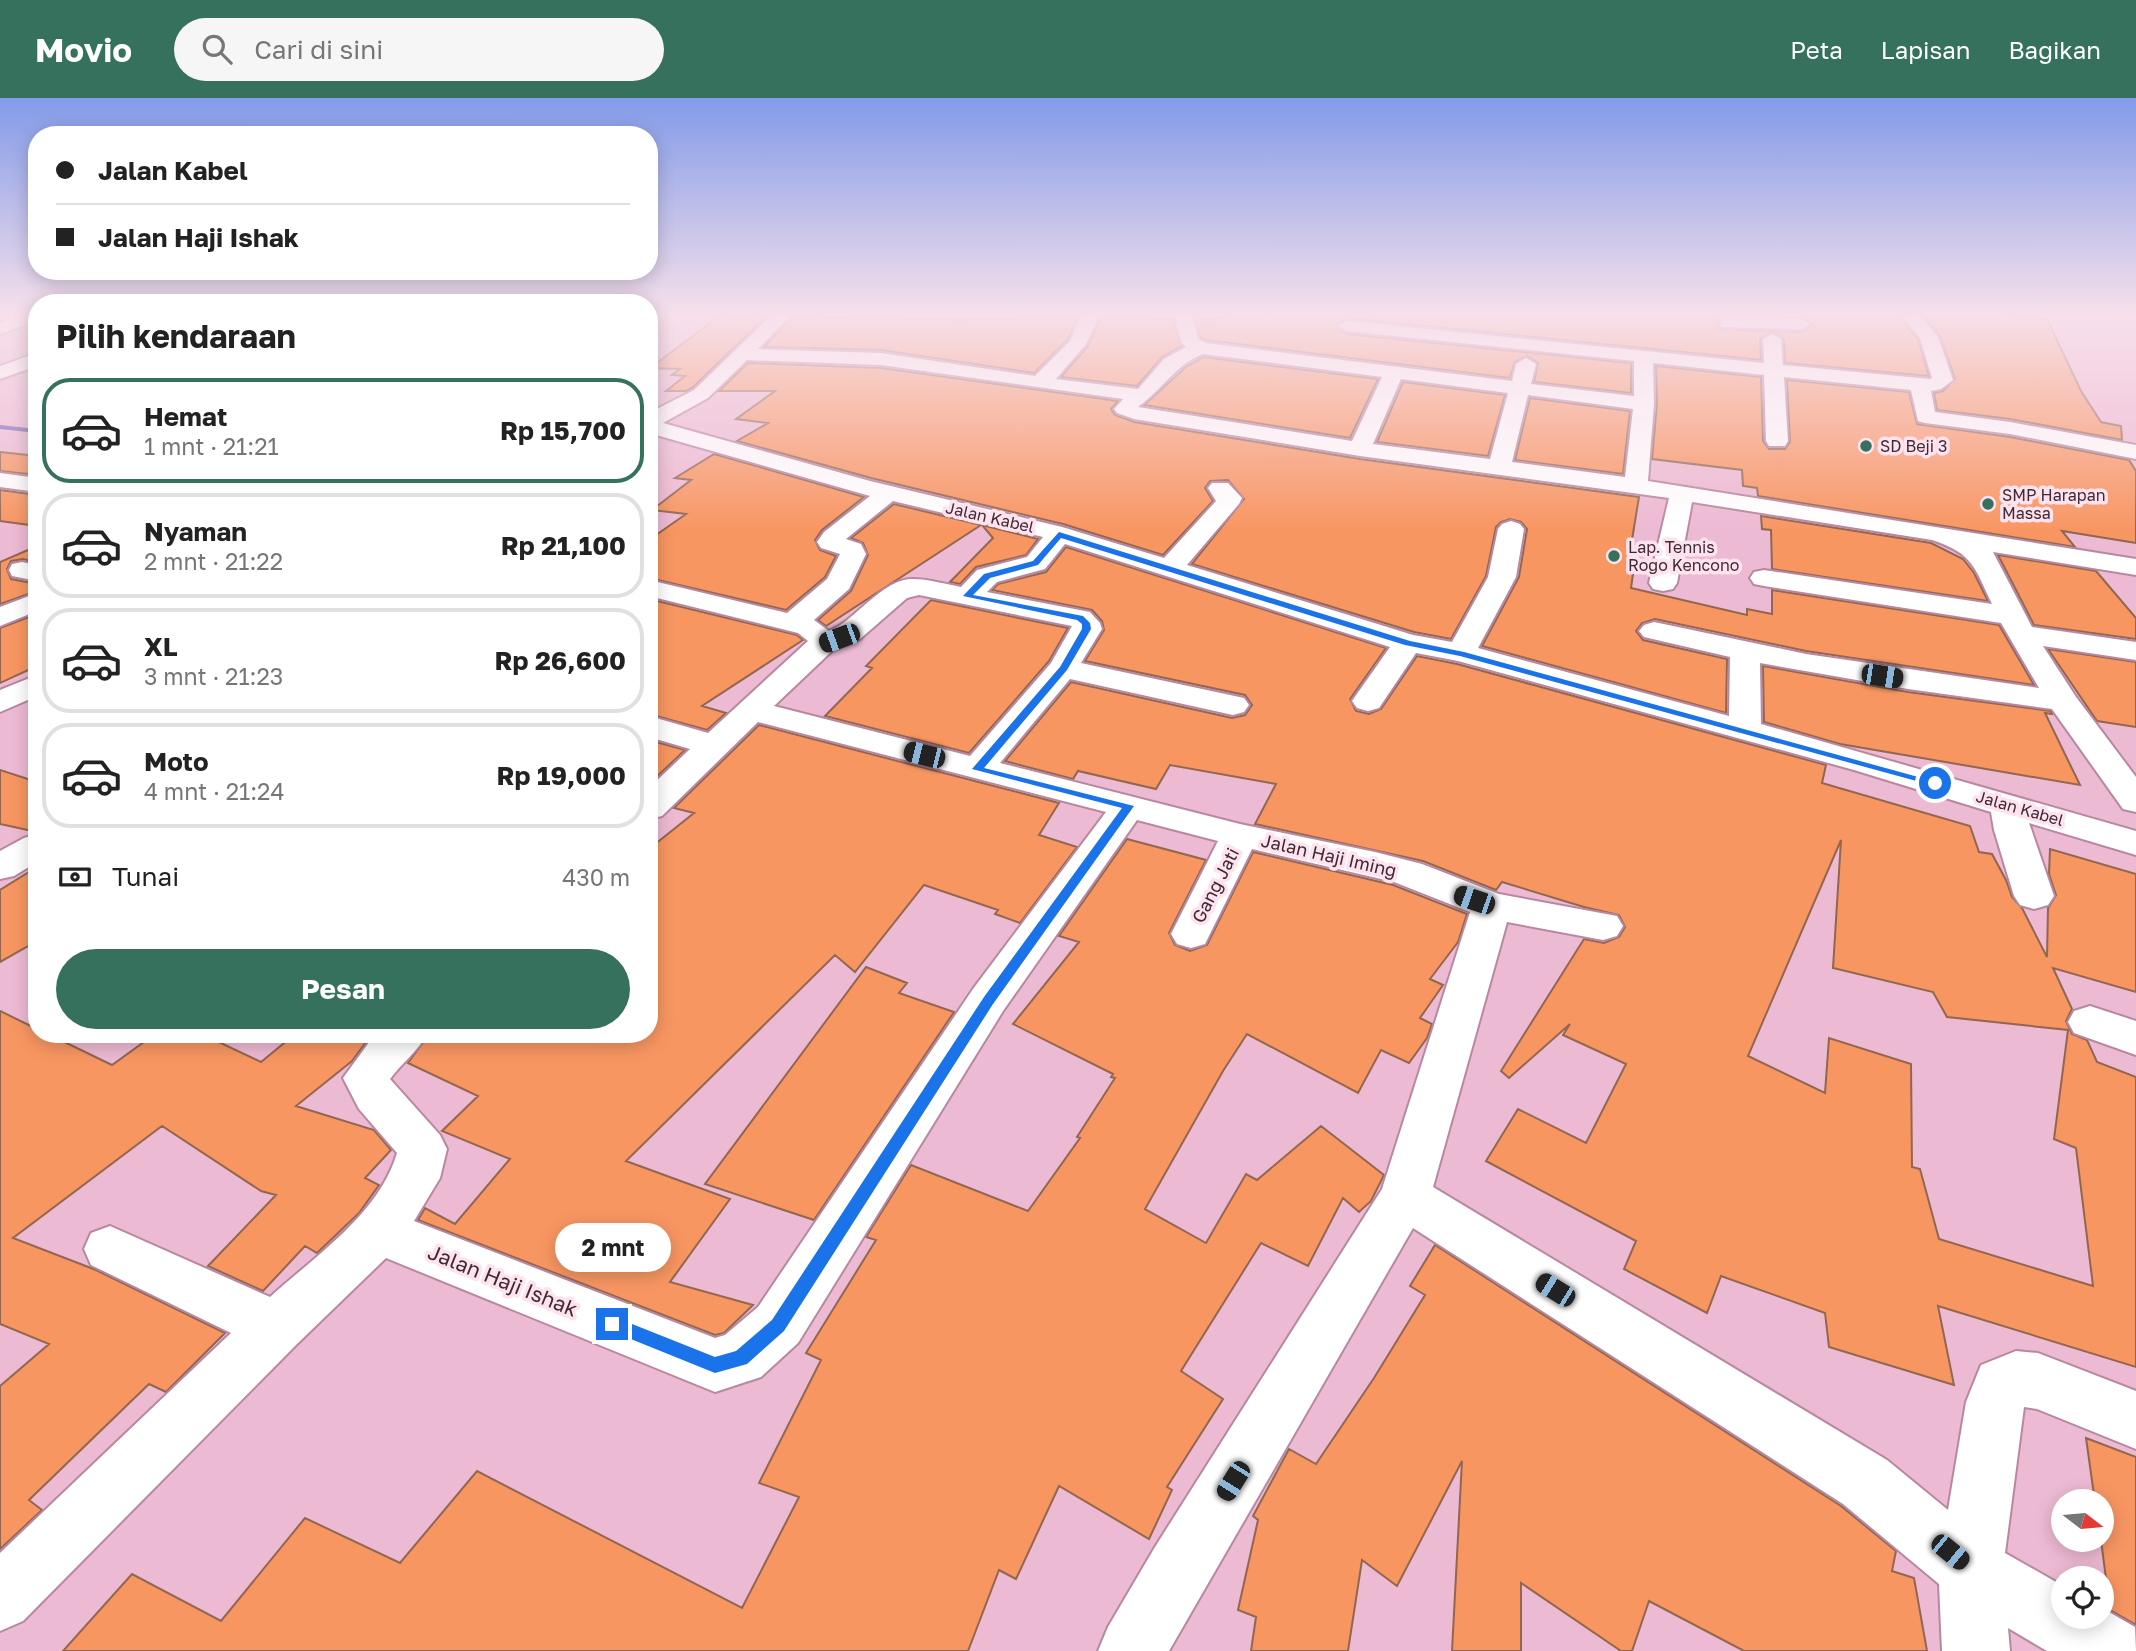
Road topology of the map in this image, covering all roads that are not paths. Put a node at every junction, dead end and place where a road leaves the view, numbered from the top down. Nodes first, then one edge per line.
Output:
1 (708, 386) edge
2 (1068, 386) edge
3 (1152, 386) edge
4 (1388, 386) edge
5 (1500, 386) edge
6 (1644, 386) edge
7 (1775, 386) edge
8 (1920, 386) edge
9 (1520, 389) junction
10 (1139, 395) junction
11 (1644, 404) junction
12 (658, 419) edge
13 (658, 427) edge
14 (1777, 441) dead end
15 (1360, 449) junction
16 (2136, 452) edge
17 (1499, 468) junction
18 (0, 480) edge
19 (28, 484) edge
20 (1636, 486) junction
21 (1220, 488) dead end
22 (888, 493) junction
23 (1682, 493) junction
24 (1511, 529) dead end
25 (1059, 535) junction
26 (1950, 537) junction
27 (2136, 567) edge
28 (1169, 569) junction
29 (1764, 578) dead end
30 (1663, 583) dead end
31 (658, 591) edge
32 (968, 596) junction
33 (28, 605) edge
34 (0, 617) edge
35 (2017, 625) junction
36 (1654, 631) dead end
37 (807, 634) junction
38 (1408, 643) junction
39 (2136, 651) edge
40 (1461, 653) junction
41 (1745, 653) junction
42 (1063, 668) junction
43 (28, 688) edge
44 (1368, 701) dead end
45 (2062, 701) junction
46 (0, 702) edge
47 (1233, 705) dead end
48 (751, 710) junction
49 (658, 729) edge
50 (1745, 730) junction
51 (715, 746) junction
52 (977, 769) junction
53 (658, 800) edge
54 (2136, 801) edge
55 (2008, 805) junction
56 (1129, 806) junction
57 (1240, 835) junction
58 (2136, 843) edge
59 (28, 851) edge
60 (0, 867) edge
61 (2034, 896) dead end
62 (1492, 906) junction
63 (1603, 926) dead end
64 (1191, 934) dead end
65 (2090, 1022) dead end
66 (2136, 1038) edge
67 (395, 1043) edge
68 (1405, 1196) junction
69 (379, 1231) junction
70 (110, 1249) dead end
71 (276, 1327) junction
72 (2136, 1420) edge
73 (1971, 1569) junction
74 (0, 1598) edge
75 (1132, 1651) edge
76 (1976, 1651) edge
77 (2111, 1651) edge

1 - 12 street
2 - 10 street
3 - 10 street
4 - 15 street
5 - 9 street
6 - 11 street
7 - 14 street
8 - 16 street
9 - 11 street
9 - 17 street
10 - 15 street
11 - 20 street
13 - 22 street, Jalan Kabel
15 - 17 street
17 - 20 street
18 - 19 street
20 - 23 street
21 - 28 street
22 - 25 street, Jalan Kabel
22 - 37 street
23 - 26 street
23 - 30 street
24 - 40 street
25 - 28 street, Jalan Kabel
25 - 32 street
26 - 27 street
26 - 35 street
28 - 38 street, Jalan Kabel
29 - 35 street
31 - 37 street
32 - 37 street
32 - 42 street
33 - 34 street
35 - 39 street
35 - 45 street
36 - 41 street
37 - 48 street
38 - 40 street, Jalan Kabel
38 - 44 street
40 - 50 street, Jalan Kabel
41 - 45 street
41 - 50 street
42 - 47 street
42 - 52 street
43 - 46 street
45 - 54 street
48 - 51 street
48 - 52 street, Jalan Haji Iming
49 - 51 street
50 - 55 street, Jalan Kabel
51 - 53 street
52 - 56 street, Jalan Haji Iming
55 - 58 street, Jalan Kabel
55 - 61 street
56 - 57 street, Jalan Haji Iming
56 - 69 street, Jalan Haji Ishak
57 - 62 street, Jalan Haji Iming
57 - 64 street, Gang Jati
59 - 60 street
62 - 63 street, Jalan Haji Iming
62 - 68 street
65 - 66 street
67 - 69 street
68 - 73 street
68 - 75 street
69 - 71 street
70 - 71 street
71 - 74 street
72 - 73 street
73 - 76 street
73 - 77 street

